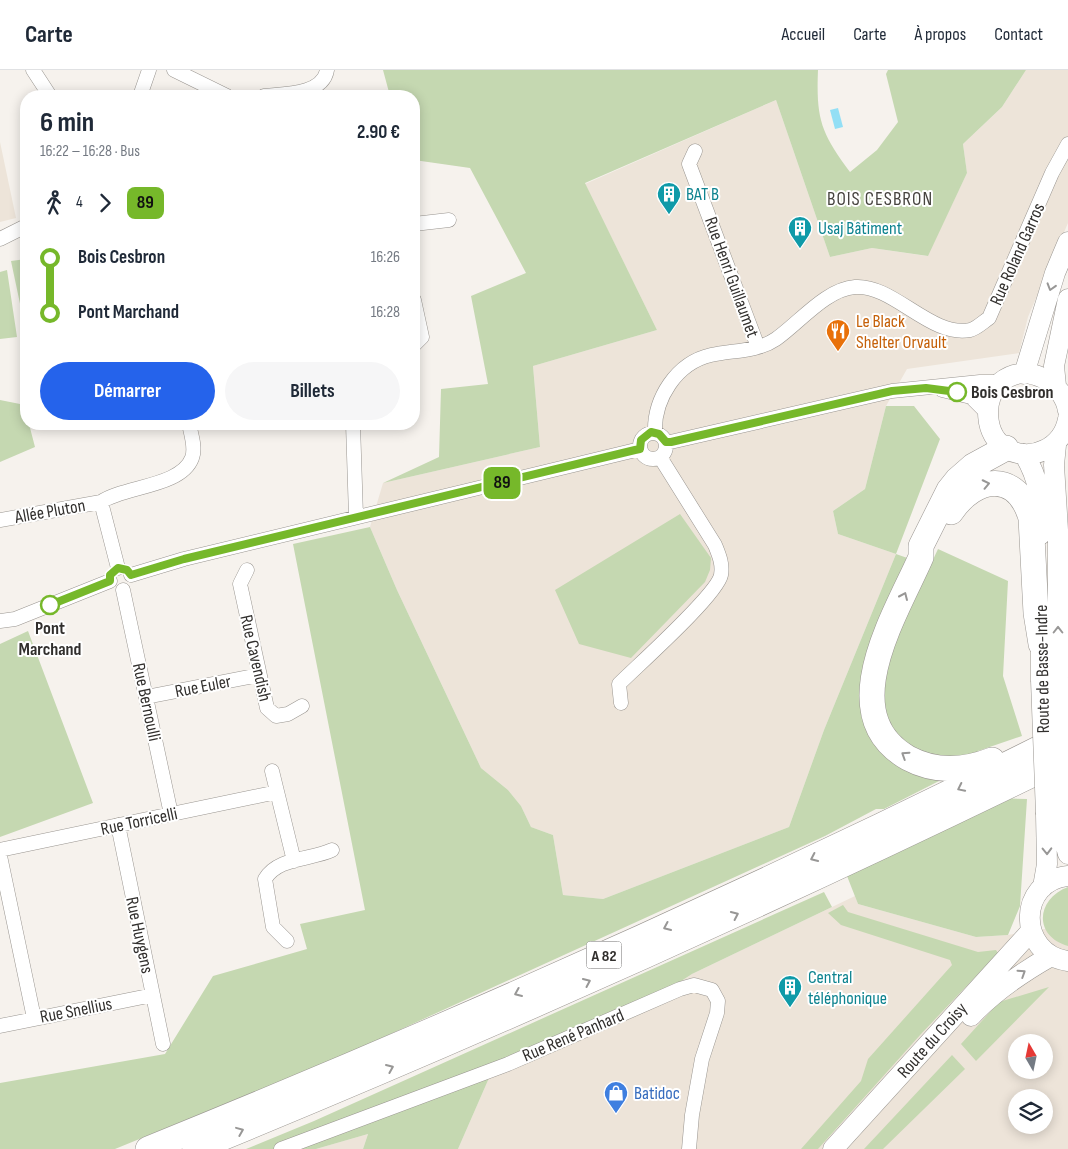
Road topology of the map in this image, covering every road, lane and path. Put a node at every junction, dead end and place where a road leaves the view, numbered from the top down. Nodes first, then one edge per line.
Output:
1 (33, 70) edge
2 (149, 70) edge
3 (174, 70) edge
4 (327, 70) edge
5 (46, 90) edge
6 (142, 90) edge
7 (215, 90) edge
8 (307, 90) edge
9 (1068, 144) edge
10 (695, 151) dead end
11 (449, 220) dead end
12 (420, 223) edge
13 (20, 229) edge
14 (0, 239) edge
15 (1068, 242) edge
16 (1068, 299) edge
17 (758, 347) junction
18 (1024, 374) junction
19 (1002, 382) junction
20 (1056, 386) junction
21 (926, 388) junction
22 (1068, 411) edge
23 (988, 414) junction
24 (1068, 419) edge
25 (190, 430) edge
26 (353, 430) edge
27 (655, 432) junction
28 (666, 442) junction
29 (1056, 445) junction
30 (640, 449) junction
31 (1015, 451) junction
32 (660, 457) junction
33 (101, 502) junction
34 (356, 516) junction
35 (0, 520) edge
36 (921, 557) junction
37 (118, 568) junction
38 (247, 570) dead end
39 (131, 575) junction
40 (110, 581) junction
41 (123, 590) junction
42 (0, 621) edge
43 (1040, 644) junction
44 (259, 675) junction
45 (1049, 679) junction
46 (146, 698) junction
47 (621, 703) dead end
48 (302, 706) dead end
49 (1062, 745) edge
50 (272, 771) dead end
51 (277, 792) junction
52 (1054, 811) junction
53 (172, 814) junction
54 (118, 826) junction
55 (0, 850) edge
56 (332, 850) dead end
57 (1068, 854) edge
58 (0, 856) edge
59 (294, 861) junction
60 (1068, 876) edge
61 (1043, 887) junction
62 (1031, 931) junction
63 (286, 941) dead end
64 (1059, 958) edge
65 (153, 995) junction
66 (34, 1018) junction
67 (0, 1026) edge
68 (163, 1044) dead end
69 (148, 1149) edge
70 (195, 1149) edge
71 (281, 1149) edge
72 (690, 1149) edge
73 (833, 1149) edge
74 (850, 1149) edge

1 - 5 street
2 - 6 street
3 - 7 street
4 - 8 street
9 - 17 street, Rue Roland Garros
10 - 17 street, Rue Henri Guillaumet
11 - 12 street
13 - 14 street
15 -> 18 main road
16 - 20 main road
17 - 27 street, Rue Roland Garros
18 - 19 main road
18 - 20 main road
19 - 21 street
19 - 23 main road
20 - 22 main road
21 - 23 street
21 - 28 street
23 - 31 main road, Route de Basse-Indre
24 - 29 main road
25 - 33 street, Allée Pluton
26 - 34 street
27 - 28 street
27 - 30 street
28 - 32 street
29 - 31 main road
45 -> 29 main road, Route de Basse-Indre
30 - 32 street
30 - 34 street
31 - 36 highway
31 - 43 main road, Route de Basse-Indre
32 - 47 street
33 - 35 street, Allée Pluton
33 - 37 street
34 - 39 street
36 -> 43 highway
49 -> 36 highway
37 - 39 street
37 - 40 street
38 - 44 street, Rue Cavendish
39 - 41 street
40 - 41 street
40 - 42 street
41 - 46 street, Rue Bernoulli
43 - 45 main road, Route de Basse-Indre
44 - 46 street, Rue Euler
44 - 48 street, Rue Cavendish
45 - 52 main road, Route de Basse-Indre, bridge
46 - 53 street, Rue Bernoulli
49 -> 69 highway, A 82
70 -> 49 highway, A 82
50 - 51 street
51 - 53 street, Rue Torricelli
51 - 59 street
52 - 57 main road, Route de Basse-Indre
52 -> 61 main road, Route de Basse-Indre
53 - 54 street, Rue Torricelli
54 - 55 street, Rue Torricelli
54 - 65 street, Rue Huygens
56 - 59 street
58 - 66 street
59 - 63 street
60 - 61 main road
61 - 62 main road
62 - 64 main road
62 - 73 main road, Route du Croisy
74 -> 64 main road, Route du Croisy
65 - 66 street, Rue Snellius
65 - 68 street, Rue Huygens
66 - 67 street, Rue Snellius
71 - 72 street, Rue René Panhard

